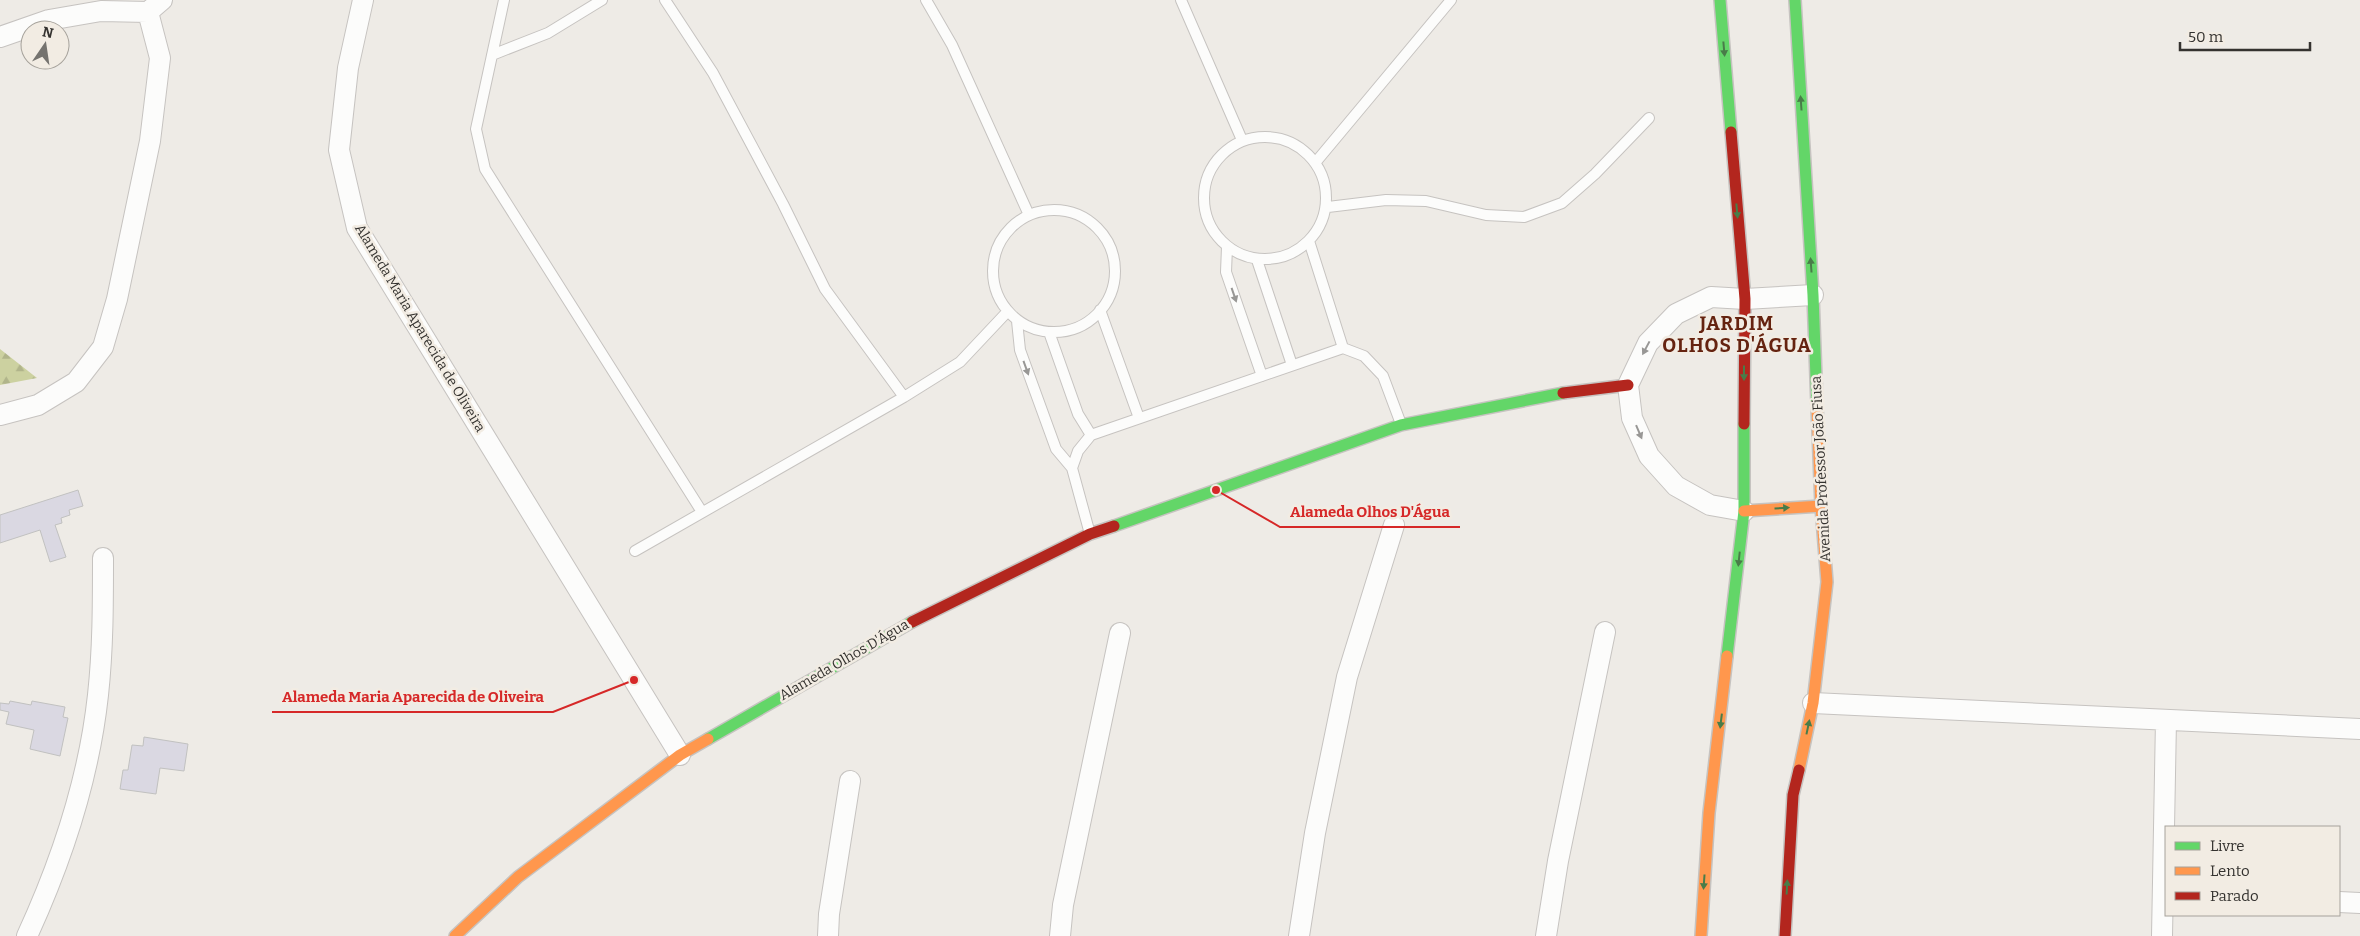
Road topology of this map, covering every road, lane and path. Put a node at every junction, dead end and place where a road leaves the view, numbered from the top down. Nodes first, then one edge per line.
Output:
1 (362, 0) edge
2 (504, 0) edge
3 (602, 0) edge
4 (665, 0) edge
5 (926, 0) edge
6 (1181, 0) edge
7 (1451, 0) edge
8 (1720, 0) edge
9 (1795, 0) edge
10 (155, 6) edge
11 (0, 37) edge
12 (492, 55) junction
13 (1649, 118) dead end
14 (1242, 140) junction
15 (1315, 163) junction
16 (1328, 207) junction
17 (1029, 214) junction
18 (1309, 241) junction
19 (1227, 247) junction
20 (1256, 260) junction
21 (1813, 295) junction
22 (1745, 299) junction
23 (1100, 310) junction
24 (1008, 311) junction
25 (1017, 321) junction
26 (1049, 332) junction
27 (1343, 348) junction
28 (1292, 365) junction
29 (1262, 376) junction
30 (1628, 385) junction
31 (904, 397) junction
32 (0, 415) edge
33 (1139, 418) junction
34 (1401, 425) junction
35 (1091, 435) junction
36 (1072, 468) junction
37 (1821, 506) junction
38 (1744, 510) junction
39 (702, 512) junction
40 (1394, 525) dead end
41 (1090, 534) junction
42 (635, 551) dead end
43 (103, 558) dead end
44 (1605, 632) dead end
45 (1120, 633) dead end
46 (1813, 703) junction
47 (2166, 720) junction
48 (2360, 729) edge
49 (680, 755) junction
50 (850, 781) dead end
51 (2165, 826) edge
52 (2165, 899) edge
53 (2340, 902) edge
54 (2360, 903) edge
55 (28, 936) edge
56 (455, 936) edge
57 (828, 936) edge
58 (1060, 936) edge
59 (1299, 936) edge
60 (1546, 936) edge
61 (1701, 936) edge
62 (1785, 936) edge
63 (2162, 936) edge

1 - 49 street, Alameda Maria Aparecida de Oliveira
2 - 12 lane
3 - 12 lane
4 - 31 lane
5 - 17 lane
6 - 14 lane
7 - 15 lane
8 -> 22 street
21 -> 9 street, Avenida Professor João Fiusa
10 - 11 street
10 - 32 street
12 - 39 lane
13 - 16 lane
14 - 15 lane
14 - 19 lane
15 - 16 lane
16 - 18 lane
17 - 23 lane
17 - 24 lane
18 - 20 lane
18 - 27 lane
19 - 20 lane
19 -> 29 lane
20 - 28 lane
21 - 22 street
21 - 37 street, Avenida Professor João Fiusa
22 -> 30 street
22 -> 38 street
23 - 26 lane
23 - 33 lane
24 - 25 lane
24 - 31 lane
25 - 26 lane
25 -> 36 lane
26 - 35 lane
27 - 28 lane
27 - 34 lane
28 - 29 lane
29 - 33 lane
30 - 34 street, Alameda Olhos D'Água
30 -> 38 street
31 - 39 lane
33 - 35 lane
34 - 41 street, Alameda Olhos D'Água
35 - 36 lane
36 - 41 lane
38 -> 37 street
37 - 46 street, Avenida Professor João Fiusa
38 -> 61 street
39 - 42 lane
40 - 59 street
41 - 49 street, Alameda Olhos D'Água
43 - 55 street
44 - 60 street
45 - 58 street
46 - 47 street
62 -> 46 street, Avenida Professor João Fiusa
47 - 48 street
47 - 51 street
49 - 56 street, Alameda Olhos D'Água
50 - 57 street
52 - 63 street
53 - 54 street

